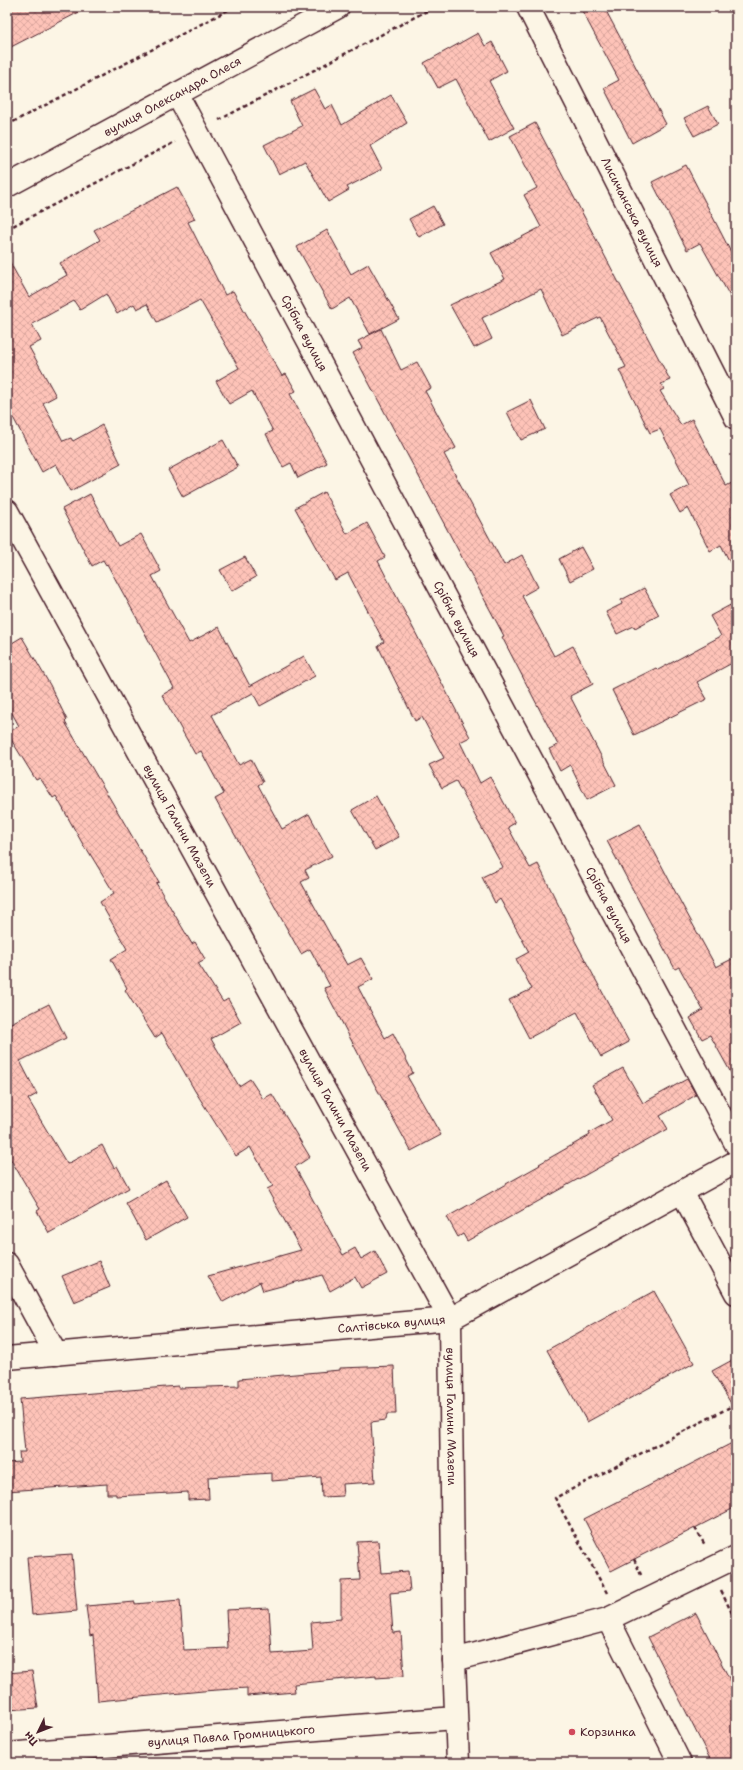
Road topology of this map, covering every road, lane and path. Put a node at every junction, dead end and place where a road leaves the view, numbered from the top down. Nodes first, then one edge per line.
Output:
1 (234, 7) edge
2 (338, 7) edge
3 (434, 7) edge
4 (528, 7) edge
5 (177, 94) junction
6 (7, 125) edge
7 (196, 131) junction
8 (7, 186) edge
9 (7, 229) edge
10 (736, 418) edge
11 (7, 511) edge
12 (736, 1144) edge
13 (736, 1162) edge
14 (682, 1192) junction
15 (7, 1264) edge
16 (736, 1293) edge
17 (450, 1319) junction
18 (56, 1354) junction
19 (7, 1358) edge
20 (736, 1404) edge
21 (695, 1528) dead end
22 (709, 1551) dead end
23 (736, 1557) edge
24 (634, 1559) dead end
25 (643, 1579) dead end
26 (607, 1594) dead end
27 (608, 1619) junction
28 (454, 1660) junction
29 (455, 1718) junction
30 (7, 1754) edge
31 (458, 1763) edge
32 (680, 1763) edge

1 - 6 path
2 - 5 street, вулиця Олександра Олеся
3 - 7 path
4 - 10 street, Лисичанська вулиця
5 - 7 street, Срібна вулиця
5 - 8 street, вулиця Олександра Олеся
7 - 9 path
7 - 12 street, Срібна вулиця
11 - 17 street, вулиця Галини Мазепи
13 - 14 street, Салтівська вулиця
14 - 16 street
14 - 17 street, Салтівська вулиця
15 - 18 street
17 - 18 street, Салтівська вулиця
17 - 28 street, вулиця Галини Мазепи
18 - 19 street, Салтівська вулиця
20 - 26 path
21 - 22 path
23 - 27 street
24 - 25 path
27 - 28 street
27 - 32 street
28 - 29 street, вулиця Галини Мазепи
29 - 30 street, вулиця Павла Громницького
29 - 31 street, вулиця Галини Мазепи

